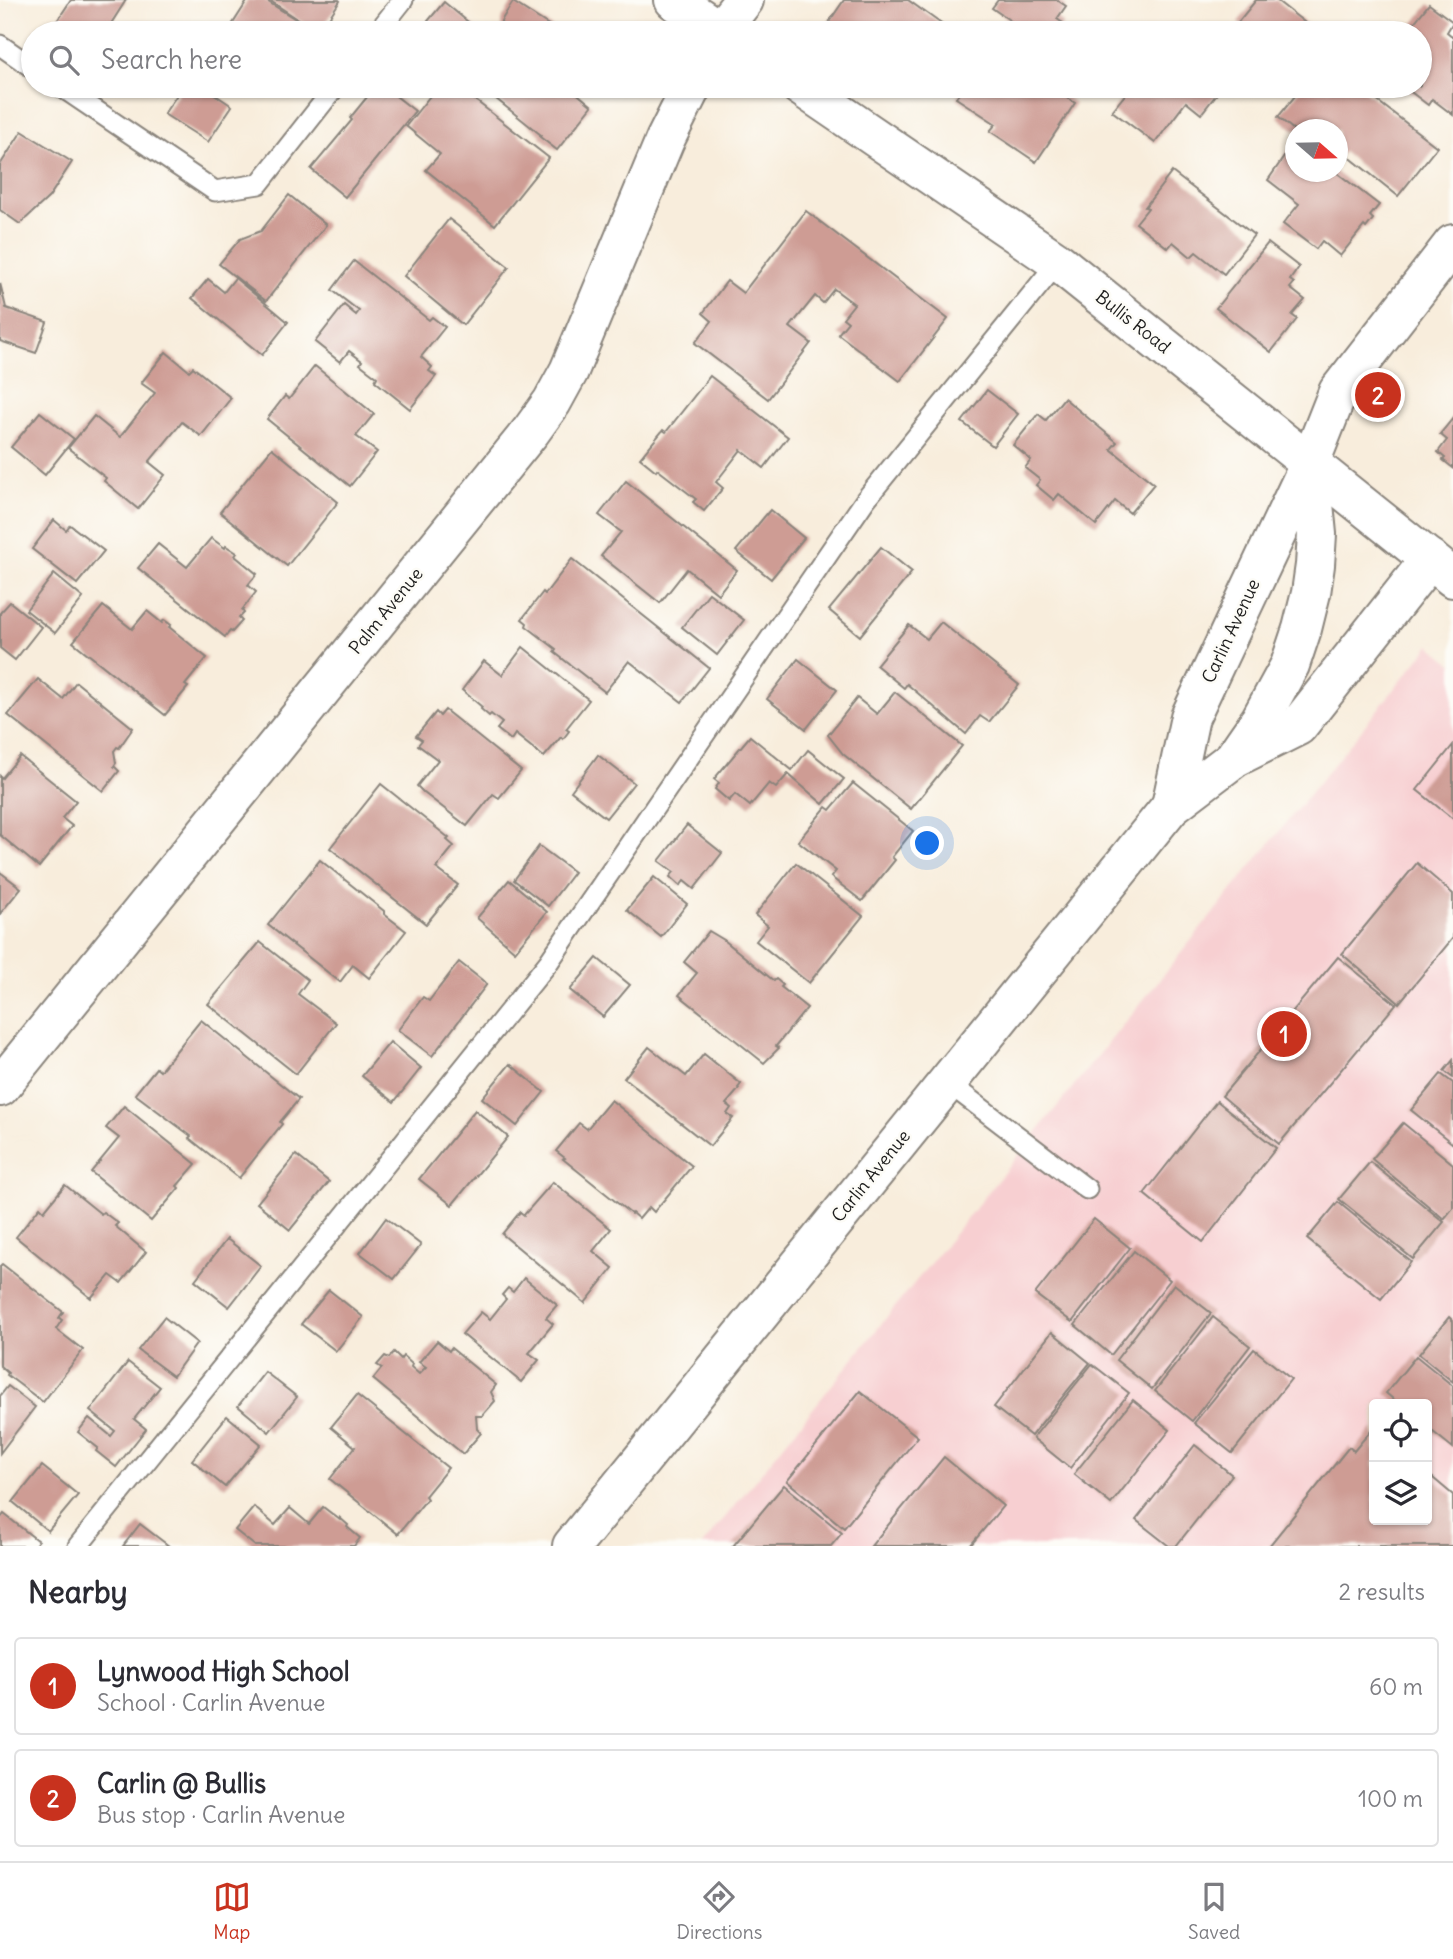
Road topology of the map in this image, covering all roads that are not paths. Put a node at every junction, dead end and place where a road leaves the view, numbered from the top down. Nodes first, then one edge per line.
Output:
1 (404, 0) edge
2 (674, 0) edge
3 (744, 0) edge
4 (387, 21) edge
5 (704, 21) edge
6 (728, 21) edge
7 (0, 45) edge
8 (21, 60) edge
9 (78, 98) edge
10 (327, 98) edge
11 (686, 98) edge
12 (818, 98) edge
13 (1453, 244) edge
14 (1058, 262) junction
15 (1310, 463) junction
16 (1441, 568) edge
17 (1233, 758) junction
18 (1171, 806) junction
19 (947, 1082) junction
20 (0, 1087) edge
21 (1087, 1189) dead end
22 (78, 1546) edge
23 (572, 1546) edge

1 - 4 lane
2 - 5 street
3 - 6 street
7 - 8 lane
9 - 10 lane
11 - 20 street, Palm Avenue
12 - 14 street, Bullis Road
13 - 15 street, Carlin Avenue
14 - 15 street, Bullis Road
14 - 22 lane
15 - 16 street, Bullis Road
15 - 17 street, Carlin Avenue
15 - 18 street, Carlin Avenue
16 - 17 street
17 - 18 street, Carlin Avenue
18 - 19 street, Carlin Avenue
19 - 21 lane
19 - 23 street, Carlin Avenue

